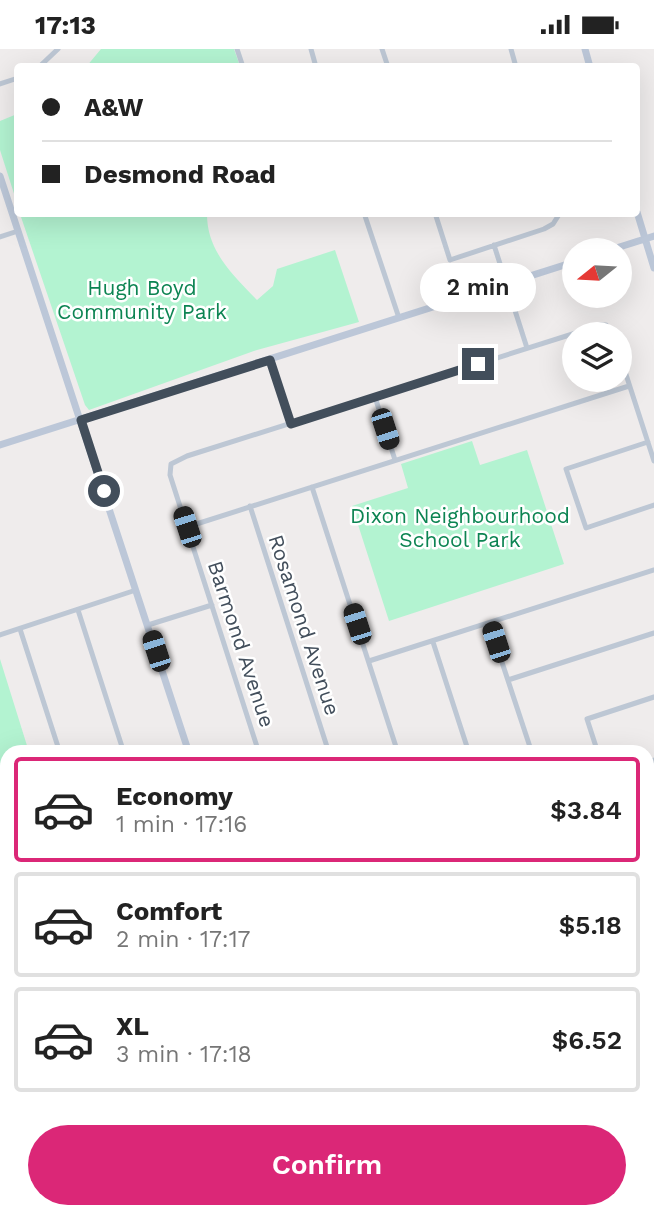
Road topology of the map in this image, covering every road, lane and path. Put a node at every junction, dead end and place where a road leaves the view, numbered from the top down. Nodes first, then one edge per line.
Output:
1 (58, 49) edge
2 (42, 63) edge
3 (0, 176) edge
4 (365, 217) edge
5 (436, 217) edge
6 (556, 217) edge
7 (638, 217) edge
8 (18, 231) junction
9 (654, 236) edge
10 (0, 237) edge
11 (645, 239) junction
12 (632, 243) edge
13 (494, 245) junction
14 (562, 266) edge
15 (654, 268) edge
16 (506, 284) junction
17 (399, 318) junction
18 (562, 338) edge
19 (527, 348) junction
20 (270, 360) junction
21 (610, 392) edge
22 (631, 392) edge
23 (374, 397) junction
24 (81, 420) junction
25 (291, 424) junction
26 (648, 442) junction
27 (0, 445) edge
28 (395, 460) junction
29 (654, 461) edge
30 (312, 487) junction
31 (654, 505) edge
32 (250, 506) junction
33 (187, 527) junction
34 (654, 570) edge
35 (136, 590) junction
36 (212, 605) junction
37 (78, 610) junction
38 (489, 623) junction
39 (148, 625) junction
40 (20, 629) junction
41 (654, 633) edge
42 (0, 635) edge
43 (433, 642) junction
44 (369, 661) junction
45 (508, 680) junction
46 (654, 697) edge
47 (58, 745) edge
48 (121, 745) edge
49 (186, 745) edge
50 (256, 745) edge
51 (326, 745) edge
52 (395, 745) edge
53 (466, 745) edge
54 (528, 745) edge
55 (595, 745) edge

1 - 2 street
3 - 8 street
4 - 17 street
5 - 13 street
6 - 13 street
7 - 11 street
8 - 10 street
8 - 24 street
9 - 11 street
11 - 12 street
11 - 15 street
13 - 16 street
14 - 16 street
16 - 17 street
16 - 19 street
17 - 20 street
18 - 19 street
19 - 23 street
20 - 24 street
20 - 25 street
21 - 28 street
22 - 26 street
23 - 25 street
23 - 28 street
24 - 27 street
24 - 35 street
25 - 33 street, Barmond Avenue
26 - 29 street
26 - 31 street
28 - 30 street
30 - 32 street
30 - 44 street
32 - 33 street
32 - 51 street, Rosamond Avenue
33 - 36 street, Barmond Avenue
34 - 38 street
35 - 37 street
35 - 39 street
36 - 39 street
36 - 50 street, Barmond Avenue
37 - 40 street
37 - 48 street
38 - 43 street
38 - 45 street
39 - 49 street
40 - 42 street
40 - 47 street
41 - 45 street
43 - 44 street
43 - 53 street
44 - 52 street
45 - 54 street
46 - 55 street

